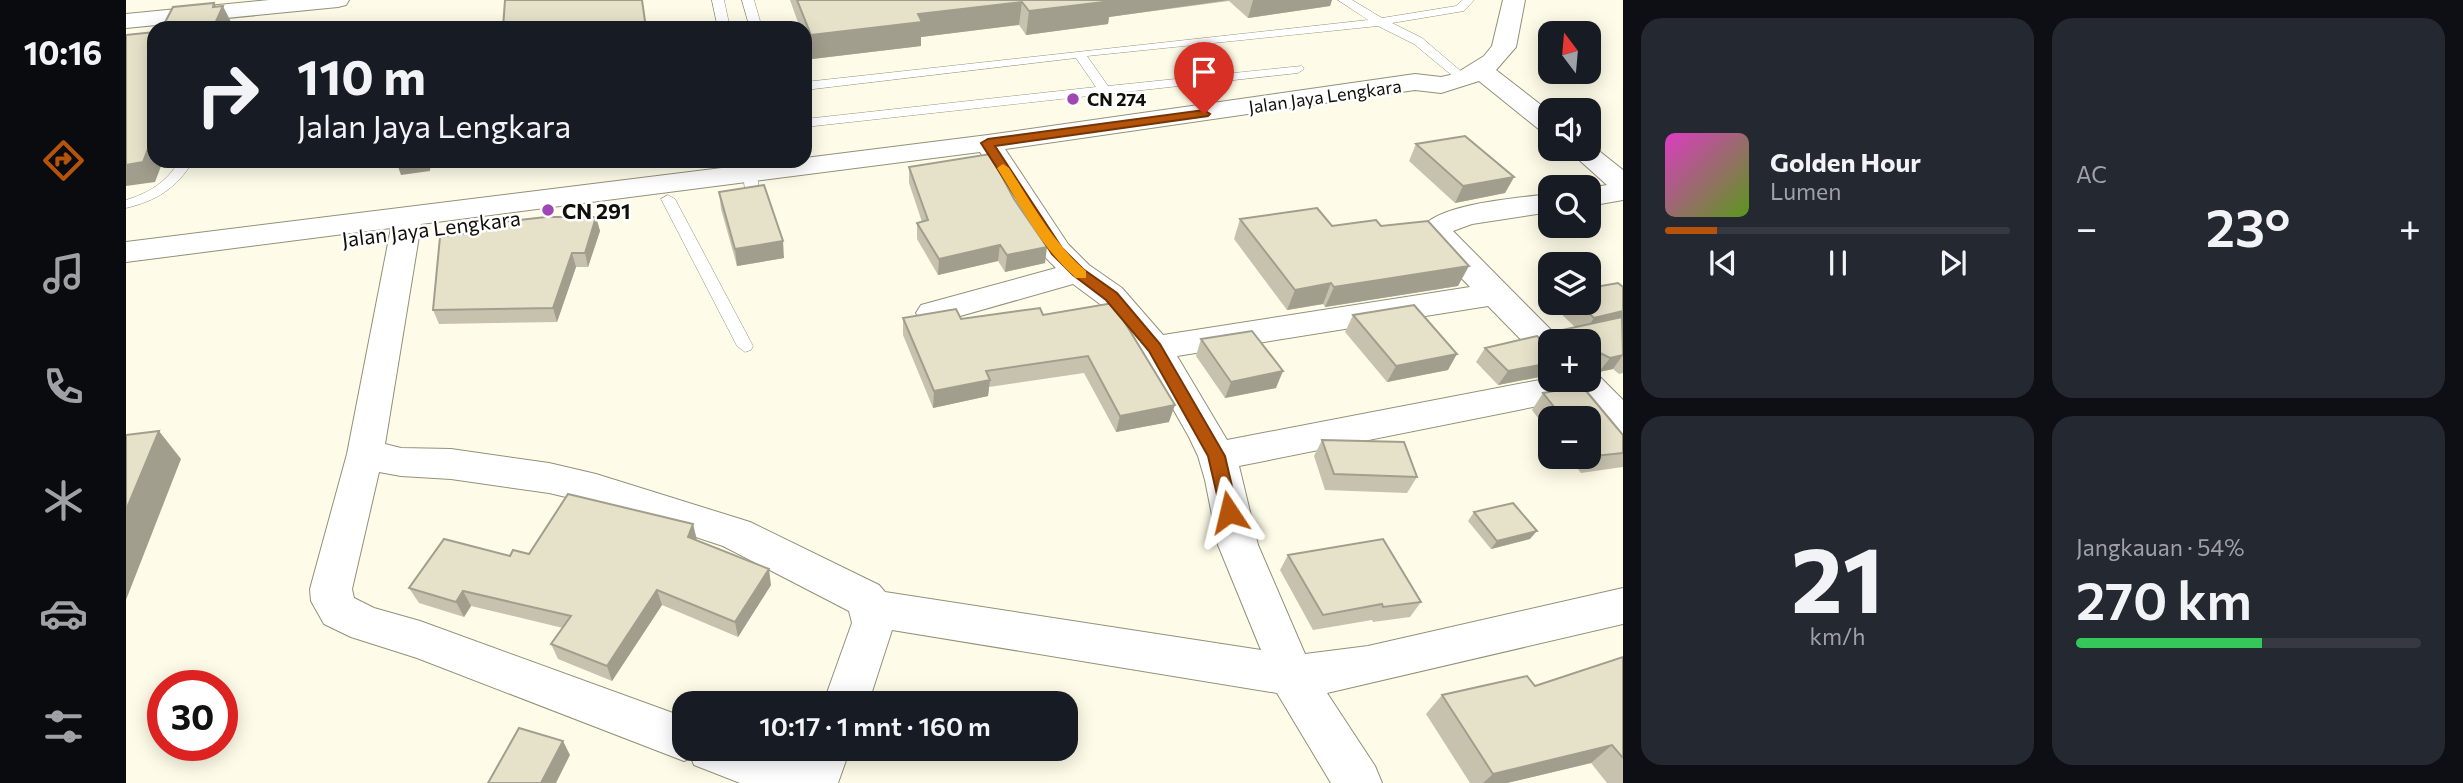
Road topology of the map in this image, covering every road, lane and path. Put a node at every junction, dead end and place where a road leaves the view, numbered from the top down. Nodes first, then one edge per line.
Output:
1 (196, 0) edge
2 (338, 0) edge
3 (718, 0) edge
4 (748, 0) edge
5 (1344, 0) edge
6 (1468, 0) edge
7 (1514, 0) edge
8 (126, 7) edge
9 (126, 21) edge
10 (147, 21) edge
11 (179, 21) edge
12 (722, 21) edge
13 (755, 21) edge
14 (1380, 22) junction
15 (1079, 54) junction
16 (1298, 69) dead end
17 (1470, 74) junction
18 (812, 85) edge
19 (1104, 89) junction
20 (1538, 100) edge
21 (1538, 117) edge
22 (812, 122) edge
23 (1601, 142) edge
24 (991, 149) junction
25 (1601, 153) edge
26 (1623, 153) edge
27 (181, 168) edge
28 (808, 168) edge
29 (812, 168) edge
30 (750, 174) edge
31 (1623, 184) edge
32 (1623, 191) edge
33 (1601, 195) edge
34 (668, 199) junction
35 (126, 204) edge
36 (1538, 205) edge
37 (407, 223) junction
38 (126, 252) edge
39 (126, 267) edge
40 (1078, 272) junction
41 (1494, 294) junction
42 (932, 313) edge
43 (1538, 337) edge
44 (745, 346) dead end
45 (1155, 348) junction
46 (1538, 391) edge
47 (1594, 392) edge
48 (1623, 423) edge
49 (365, 454) junction
50 (1217, 456) junction
51 (1623, 606) edge
52 (873, 609) junction
53 (1290, 675) junction
54 (849, 691) edge
55 (672, 734) edge
56 (742, 761) edge
57 (822, 761) edge
58 (801, 783) edge
59 (814, 783) edge
60 (1358, 783) edge

1 - 8 street
2 - 11 street
3 - 12 lane
4 - 13 lane
5 - 14 lane
6 - 14 lane
7 - 17 street
9 - 10 street
14 - 15 lane
14 - 17 lane
15 - 18 lane
15 - 19 lane
16 - 19 lane
17 - 20 street
17 - 21 street
17 - 24 street, Jalan Jaya Lengkara
19 - 22 lane
23 - 26 street
24 - 29 street, Jalan Jaya Lengkara
24 - 40 street
25 - 31 street
27 - 35 lane
28 - 30 street, Jalan Jaya Lengkara
30 - 34 street, Jalan Jaya Lengkara
30 - 37 street, Jalan Jaya Lengkara
32 - 33 street
34 - 37 street, Jalan Jaya Lengkara
34 - 44 lane
36 - 41 street
37 - 38 street, Jalan Jaya Lengkara
37 - 39 street, Jalan Jaya Lengkara
37 - 49 street
40 - 42 street
40 - 45 street
41 - 43 street
41 - 45 street
45 - 50 street
46 - 50 street
47 - 48 street
49 - 52 street
49 - 55 street
50 - 53 street
51 - 53 street
52 - 53 street
52 - 54 street
53 - 60 street
56 - 58 street
57 - 59 street

